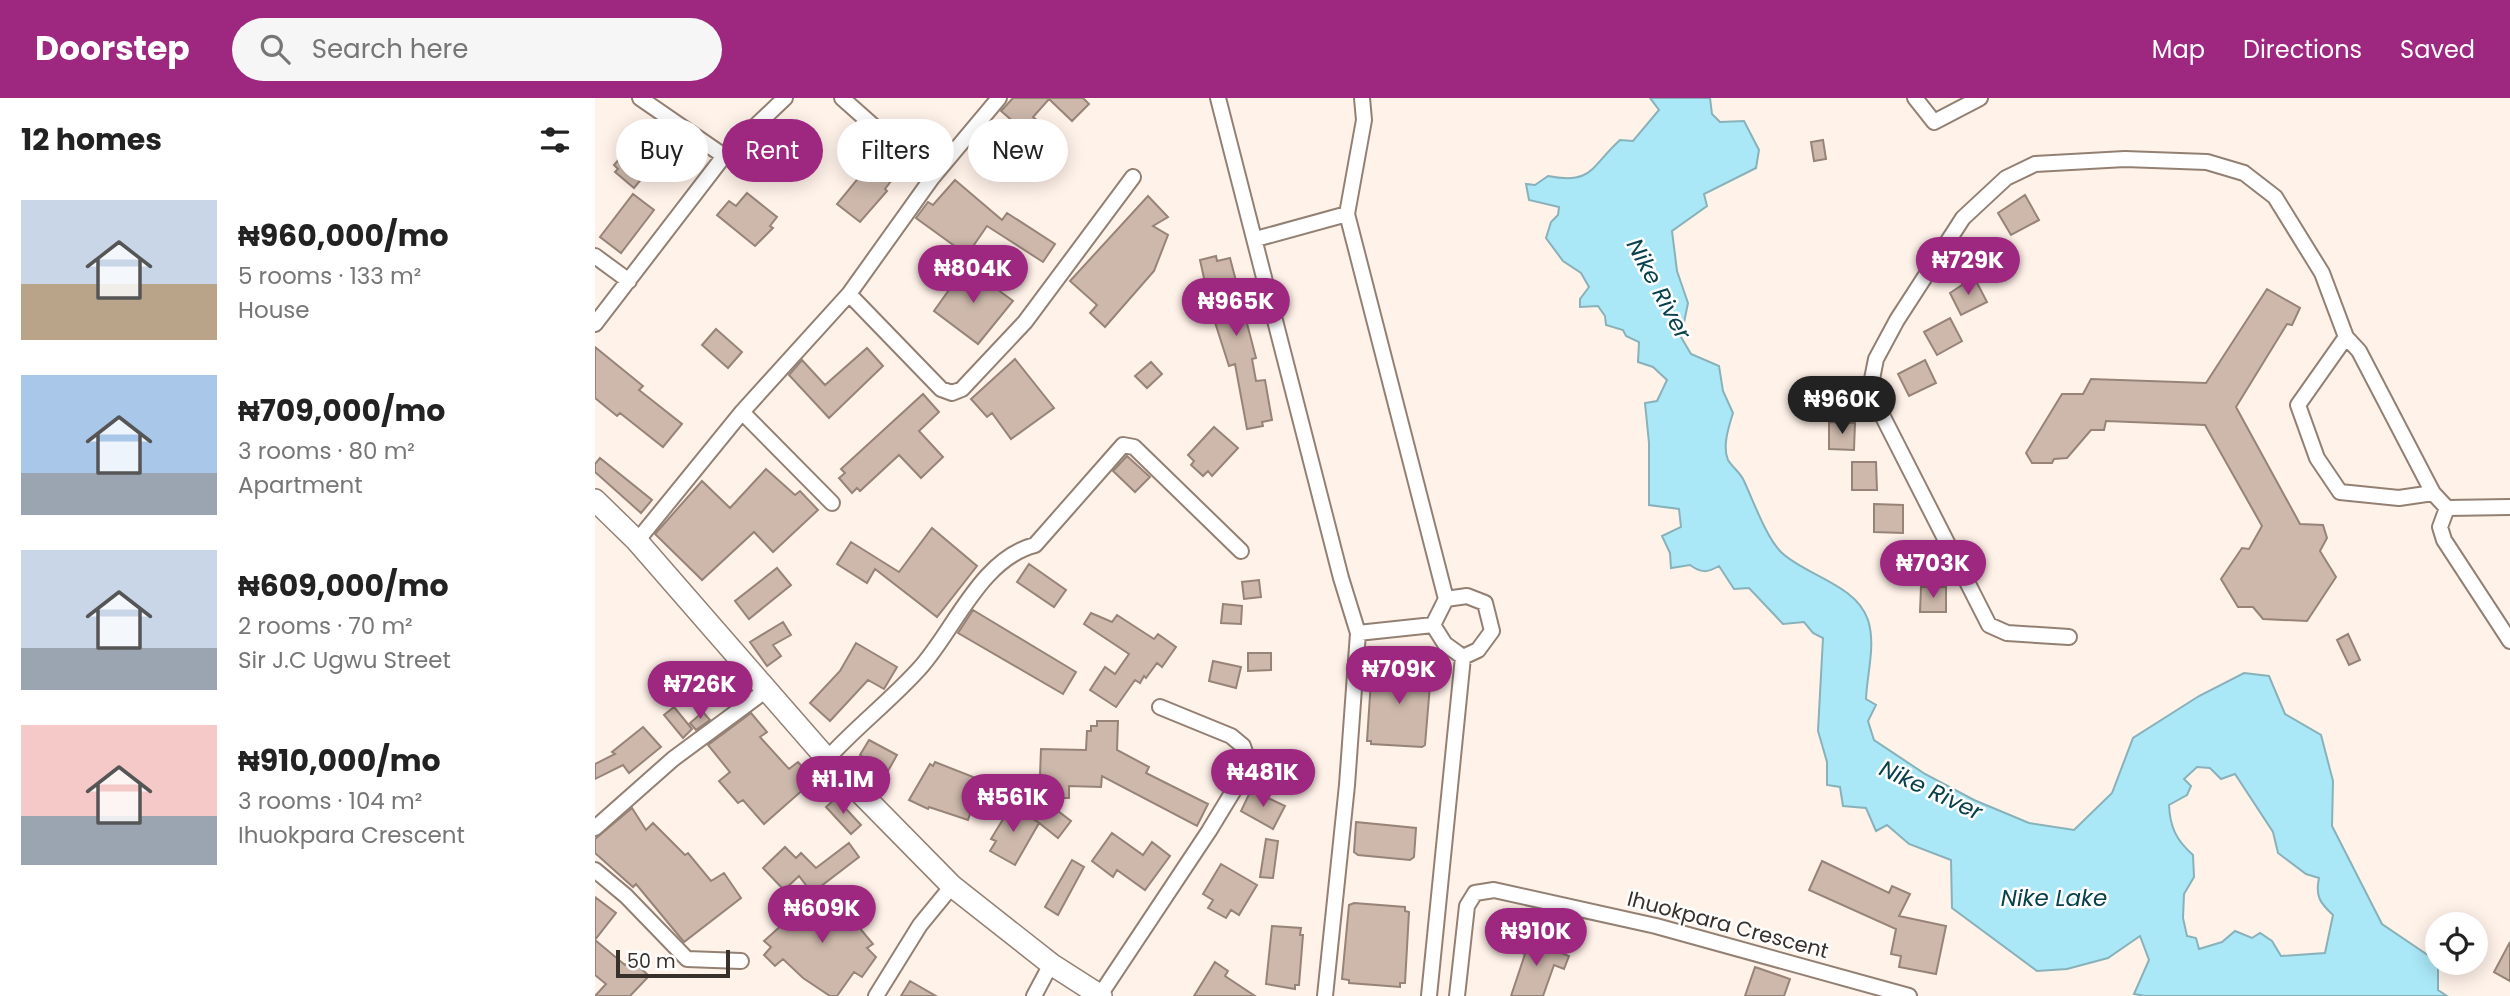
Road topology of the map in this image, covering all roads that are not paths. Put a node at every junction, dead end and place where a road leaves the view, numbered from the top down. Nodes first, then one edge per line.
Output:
1 (640, 98) edge
2 (785, 98) edge
3 (842, 98) edge
4 (999, 98) edge
5 (1218, 98) edge
6 (1362, 98) edge
7 (1915, 98) edge
8 (1980, 98) edge
9 (763, 119) edge
10 (866, 119) edge
11 (954, 152) edge
12 (722, 155) edge
13 (722, 159) edge
14 (1133, 177) dead end
15 (929, 182) edge
16 (1347, 214) junction
17 (1256, 239) junction
18 (595, 256) edge
19 (629, 281) junction
20 (849, 294) junction
21 (595, 324) edge
22 (2346, 337) junction
23 (742, 412) junction
24 (2433, 494) junction
25 (595, 500) edge
26 (832, 503) dead end
27 (2510, 507) edge
28 (2447, 508) junction
29 (637, 541) junction
30 (1241, 551) dead end
31 (1446, 599) junction
32 (1433, 625) junction
33 (1358, 632) junction
34 (2069, 636) dead end
35 (2510, 641) edge
36 (1463, 657) junction
37 (765, 691) junction
38 (1160, 707) dead end
39 (827, 759) junction
40 (595, 828) edge
41 (595, 870) edge
42 (952, 886) junction
43 (741, 961) dead end
44 (1051, 964) junction
45 (876, 996) edge
46 (1034, 996) edge
47 (1101, 996) edge
48 (1325, 996) edge
49 (1429, 996) edge
50 (1457, 996) edge
51 (1909, 996) edge

1 - 12 street
2 - 9 street
3 - 10 street
4 - 11 street
5 - 17 street
6 - 16 street
7 - 8 street
13 - 19 street
14 - 20 street
15 - 20 street
16 - 17 street
16 - 31 street
17 - 33 street
18 - 19 street
19 - 21 street
20 - 23 street
22 - 24 street
22 - 24 street
22 - 34 street
23 - 26 street
23 - 29 street
24 - 28 street
25 - 29 street
27 - 28 street
28 - 35 street
29 - 37 street
30 - 39 street
31 - 32 street
31 - 36 street
32 - 33 street
32 - 36 street
33 - 48 street
36 - 49 street
37 - 39 street
37 - 40 street
38 - 47 street
39 - 42 street
41 - 43 street
42 - 44 street
42 - 45 street
44 - 46 street
44 - 47 street
50 - 51 street, Ihuokpara Crescent

